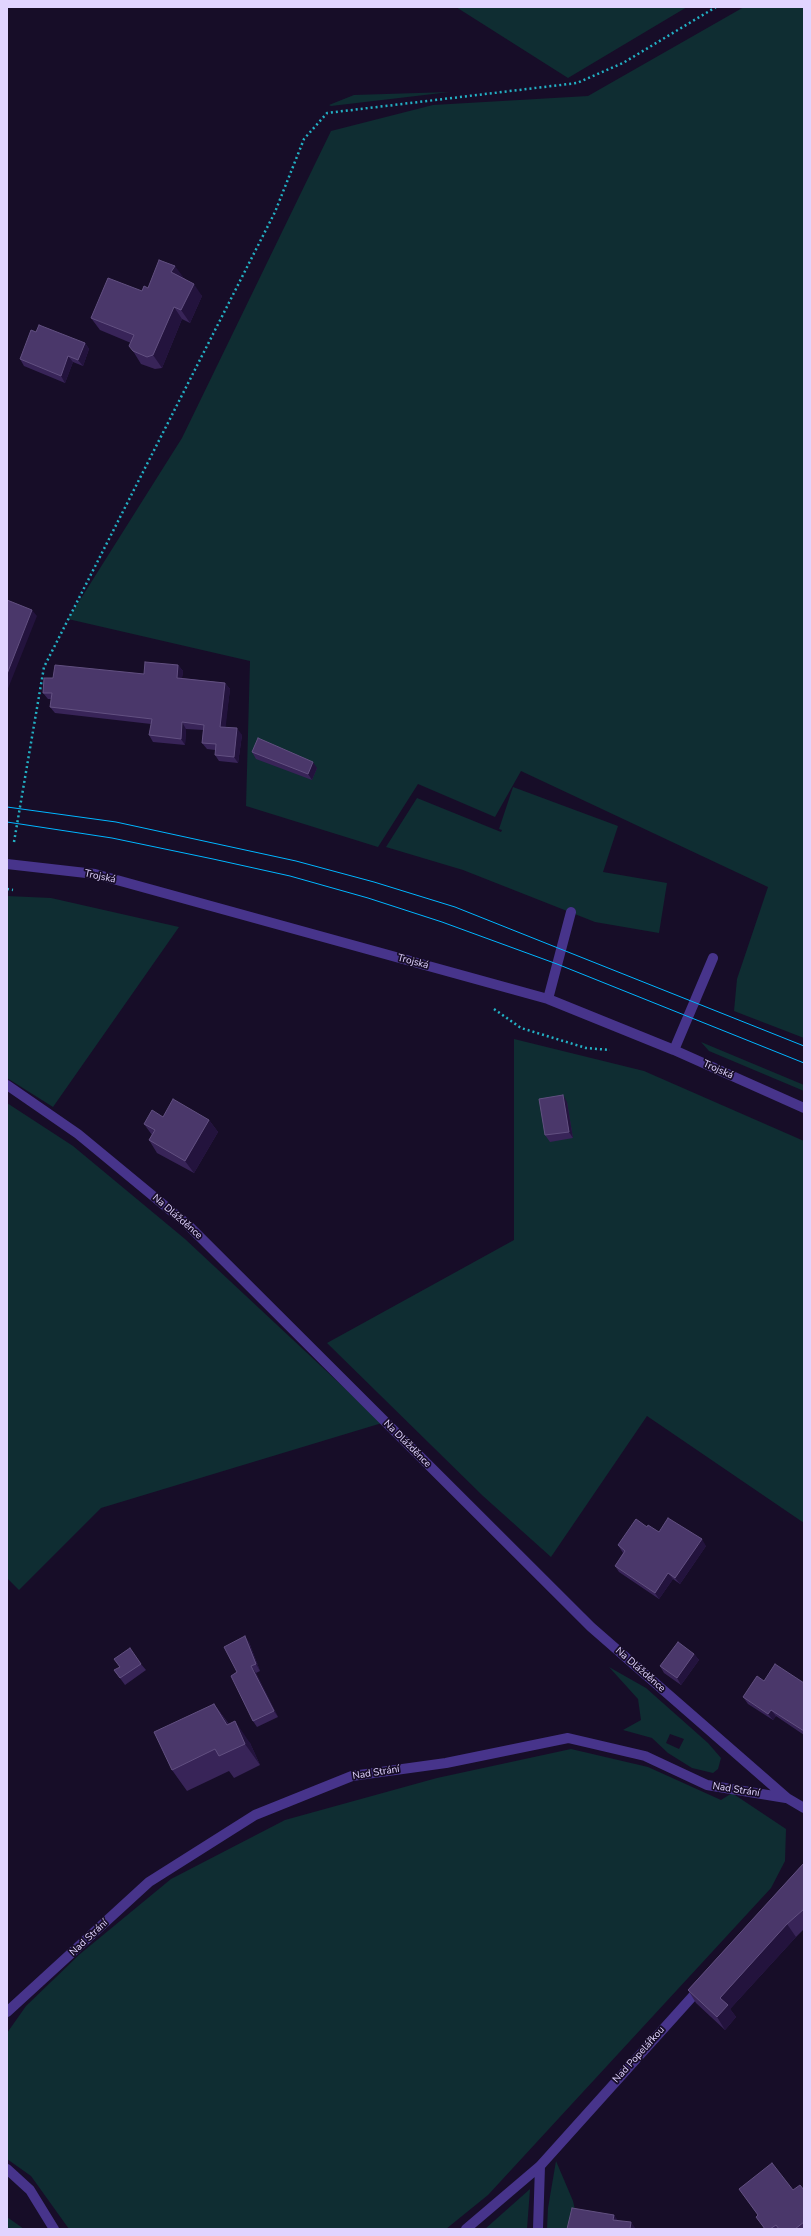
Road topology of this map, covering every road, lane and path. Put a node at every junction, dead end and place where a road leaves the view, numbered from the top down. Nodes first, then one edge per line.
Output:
1 (716, 7) edge
2 (8, 864) edge
3 (7, 889) edge
4 (15, 890) dead end
5 (571, 912) dead end
6 (713, 958) dead end
7 (548, 999) junction
8 (490, 1006) dead end
9 (674, 1050) junction
10 (615, 1051) dead end
11 (7, 1085) edge
12 (804, 1108) edge
13 (787, 1798) junction
14 (804, 1808) edge
15 (709, 1977) edge
16 (7, 2012) edge
17 (540, 2166) junction
18 (7, 2169) edge
19 (54, 2229) edge
20 (466, 2229) edge
21 (538, 2229) edge

1 - 2 path
2 - 7 street, Trojská
3 - 4 path
5 - 7 street
6 - 9 street
7 - 9 street, Trojská
8 - 10 path
9 - 12 street, Trojská
11 - 13 street, Na Dlážděnce
13 - 14 street, Na Dlážděnce
13 - 16 street, Nad Strání
15 - 17 street, Nad Popelářkou
17 - 20 street, Nad Popelářkou
17 - 21 street
18 - 19 street

